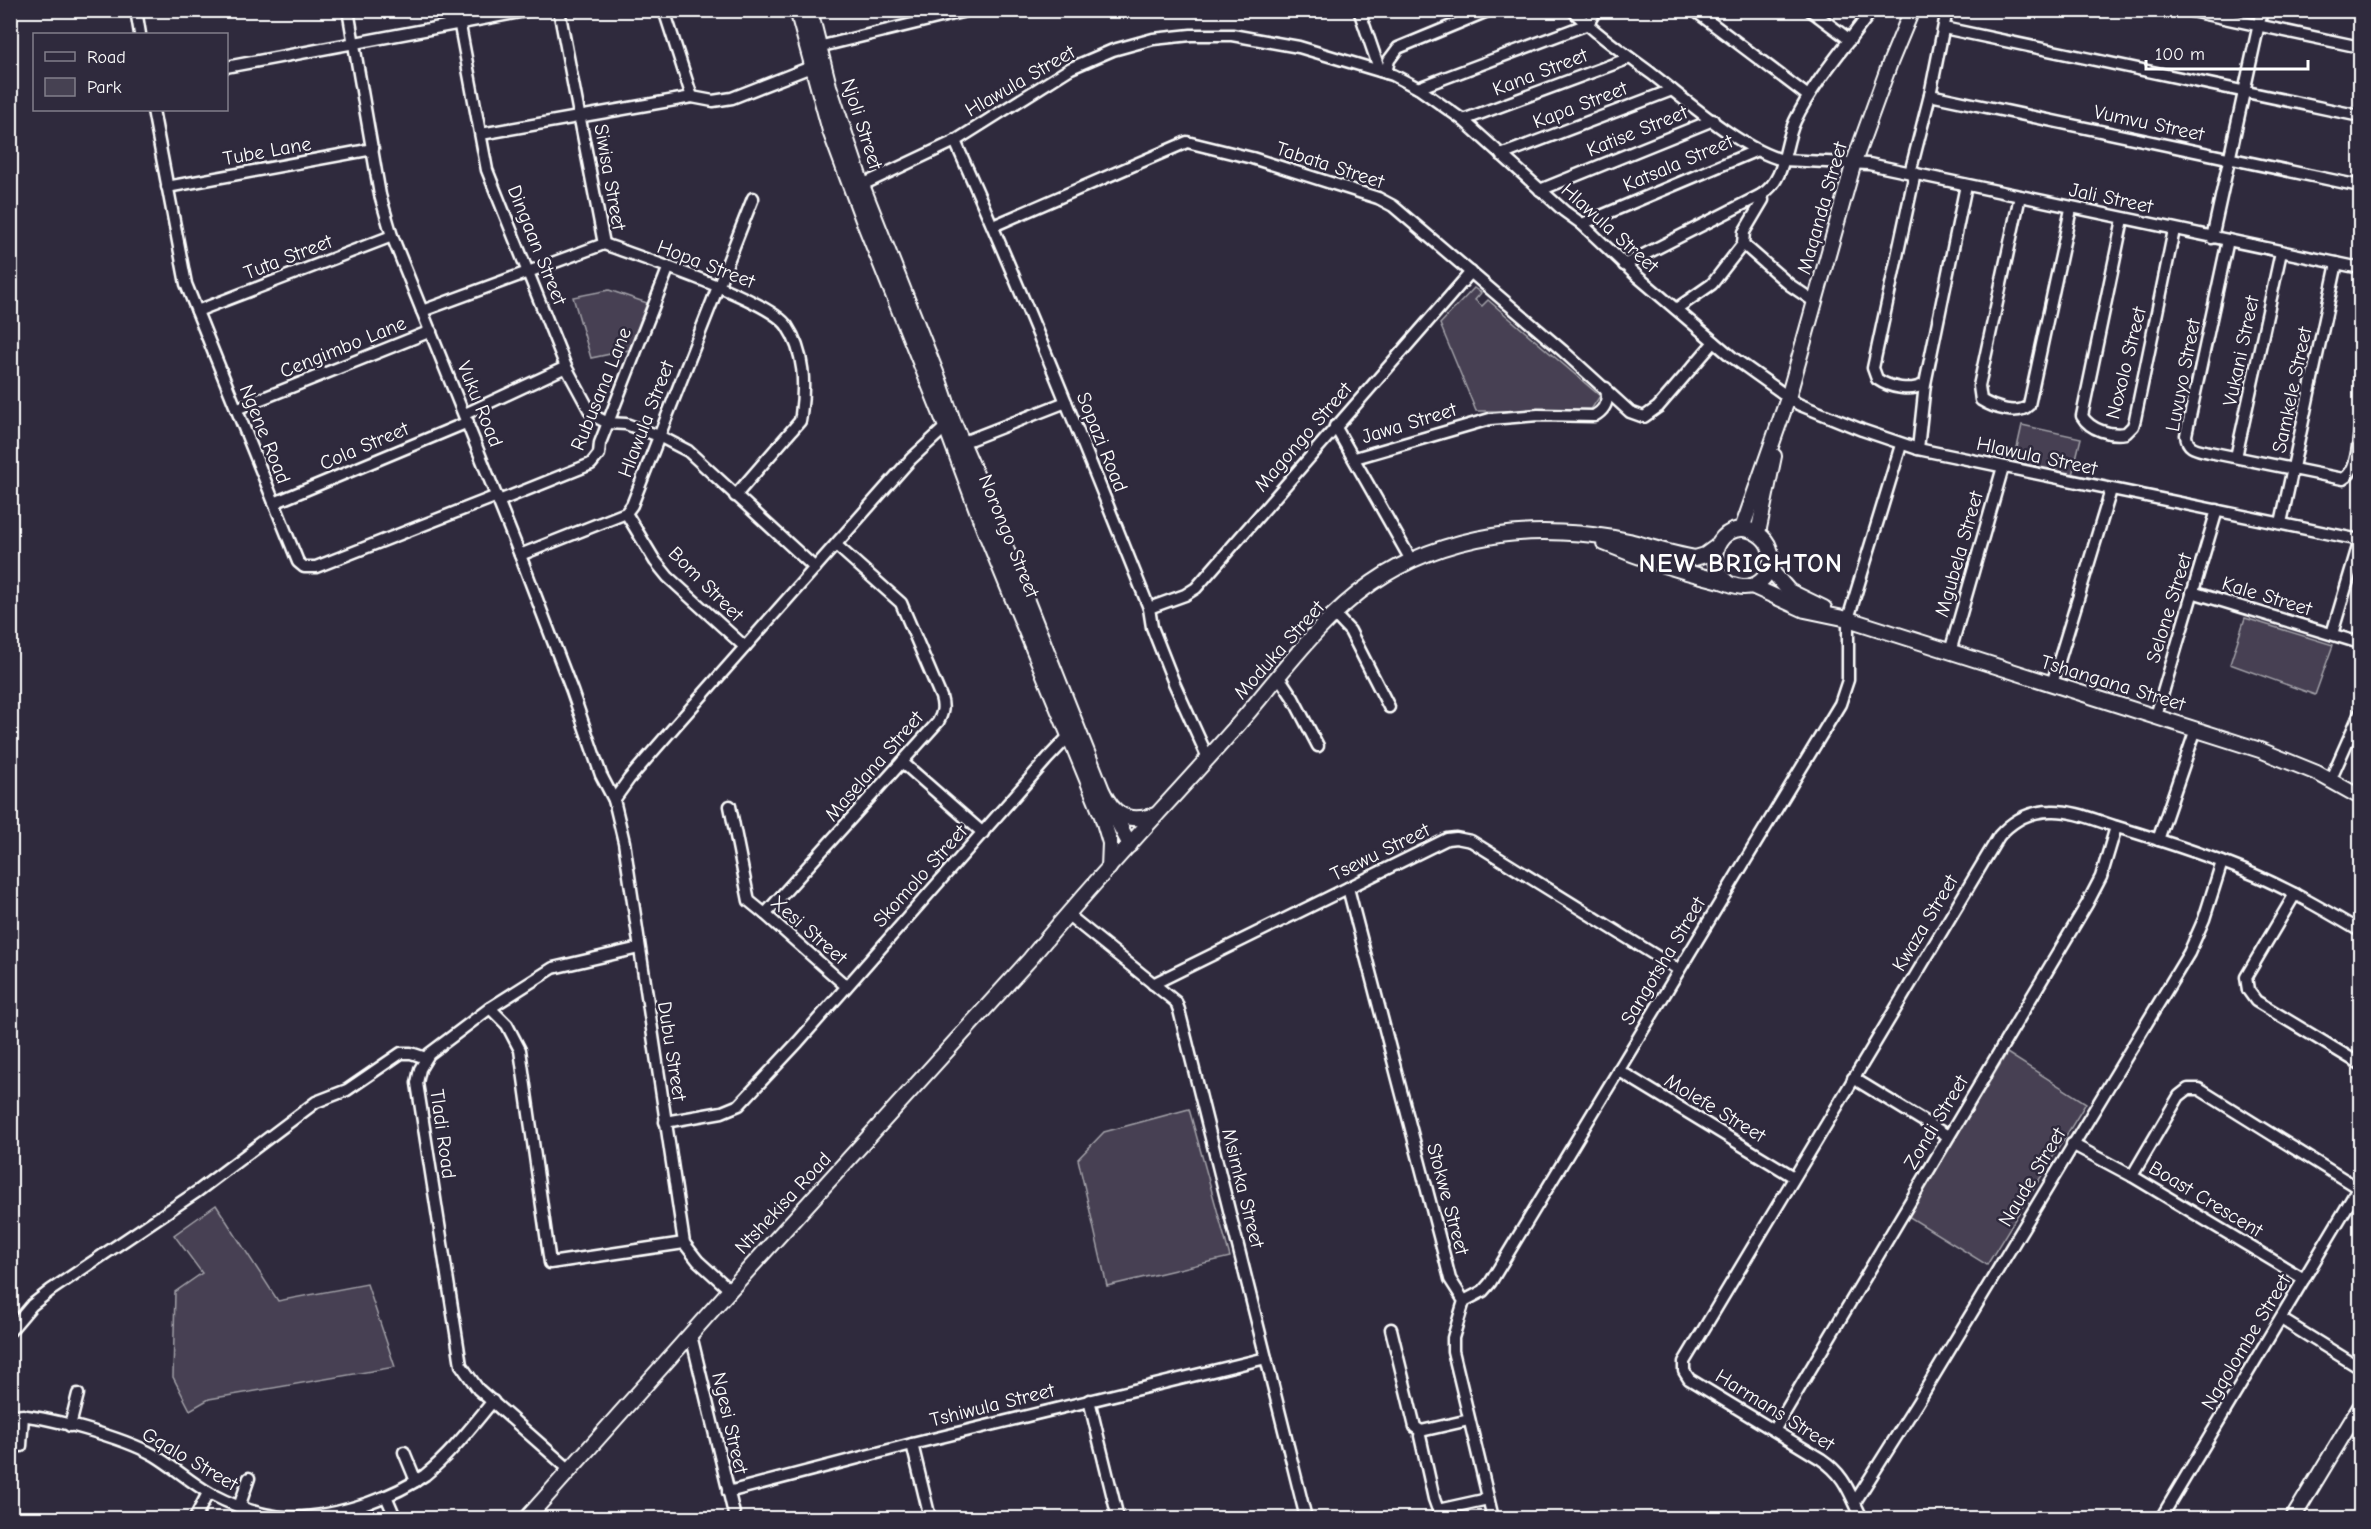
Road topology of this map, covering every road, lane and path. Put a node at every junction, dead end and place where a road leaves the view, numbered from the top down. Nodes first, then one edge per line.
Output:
1 (136, 10) edge
2 (348, 10) edge
3 (457, 10) edge
4 (531, 10) edge
5 (559, 10) edge
6 (664, 10) edge
7 (797, 10) edge
8 (810, 10) edge
9 (915, 10) edge
10 (970, 10) edge
11 (1359, 10) edge
12 (1490, 10) edge
13 (1572, 10) edge
14 (1596, 10) edge
15 (1694, 10) edge
16 (1810, 10) edge
17 (1872, 10) edge
18 (1912, 10) edge
19 (1947, 10) edge
20 (2186, 10) edge
21 (2262, 10) edge
22 (459, 23) junction
23 (918, 23) junction
24 (1588, 24) junction
25 (2258, 26) junction
26 (1944, 28) junction
27 (140, 33) edge
28 (1850, 40) junction
29 (354, 43) junction
30 (818, 47) junction
31 (2361, 47) edge
32 (1630, 58) junction
33 (228, 67) edge
34 (811, 67) junction
35 (1383, 72) junction
36 (1418, 88) junction
37 (1672, 90) junction
38 (2243, 92) junction
39 (1930, 95) junction
40 (1808, 96) junction
41 (692, 97) junction
42 (153, 111) edge
43 (581, 116) junction
44 (2361, 116) edge
45 (1463, 120) junction
46 (1713, 120) junction
47 (481, 135) junction
48 (955, 141) junction
49 (373, 149) junction
50 (1755, 151) junction
51 (1501, 155) junction
52 (2229, 158) junction
53 (1783, 160) junction
54 (1854, 162) junction
55 (1913, 173) junction
56 (862, 185) junction
57 (1966, 185) junction
58 (2361, 186) edge
59 (167, 187) junction
60 (1540, 190) junction
61 (1761, 195) junction
62 (2020, 196) junction
63 (753, 198) dead end
64 (2071, 208) junction
65 (867, 216) junction
66 (2123, 219) junction
67 (1582, 224) junction
68 (993, 226) junction
69 (2174, 230) junction
70 (392, 236) junction
71 (2212, 238) junction
72 (2228, 240) junction
73 (604, 244) junction
74 (1743, 244) junction
75 (2281, 252) junction
76 (2337, 264) junction
77 (1624, 265) junction
78 (668, 268) junction
79 (2361, 268) edge
80 (529, 270) junction
81 (1471, 272) junction
82 (717, 288) junction
83 (1815, 302) junction
84 (1676, 309) junction
85 (196, 311) junction
86 (422, 311) junction
87 (431, 331) junction
88 (1714, 342) junction
89 (566, 367) junction
90 (1925, 384) junction
91 (1606, 388) junction
92 (1788, 398) junction
93 (1066, 402) junction
94 (236, 409) junction
95 (467, 418) junction
96 (1780, 421) junction
97 (608, 423) junction
98 (949, 424) junction
99 (1335, 426) junction
100 (2361, 431) edge
101 (659, 436) junction
102 (957, 444) junction
103 (1901, 445) junction
104 (1918, 449) junction
105 (2236, 457) junction
106 (1355, 458) junction
107 (2003, 467) junction
108 (2294, 469) junction
109 (2111, 490) junction
110 (735, 495) junction
111 (498, 498) junction
112 (274, 503) junction
113 (2217, 510) junction
114 (626, 513) junction
115 (2281, 524) junction
116 (1742, 530) junction
117 (1758, 533) junction
118 (1588, 536) junction
119 (2360, 540) edge
120 (836, 545) junction
121 (1716, 547) junction
122 (520, 555) junction
123 (1411, 560) junction
124 (815, 567) junction
125 (1770, 569) junction
126 (1728, 583) junction
127 (1752, 586) junction
128 (2192, 592) junction
129 (1149, 608) junction
130 (1335, 615) junction
131 (1848, 620) junction
132 (2332, 634) junction
133 (2361, 643) edge
134 (745, 647) junction
135 (1950, 652) junction
136 (1279, 676) junction
137 (2052, 684) junction
138 (1389, 707) dead end
139 (2361, 713) edge
140 (2156, 716) junction
141 (2196, 729) junction
142 (1070, 735) junction
143 (1318, 746) dead end
144 (1208, 758) junction
145 (902, 762) junction
146 (2331, 781) junction
147 (2361, 797) edge
148 (614, 800) junction
149 (730, 806) dead end
150 (1110, 807) junction
151 (1156, 815) junction
152 (2116, 827) junction
153 (982, 833) junction
154 (2158, 840) junction
155 (1130, 845) junction
156 (2222, 862) junction
157 (1109, 868) junction
158 (1348, 888) junction
159 (2295, 894) junction
160 (765, 914) junction
161 (1066, 915) junction
162 (2361, 931) edge
163 (639, 948) junction
164 (1679, 970) junction
165 (1153, 984) junction
166 (846, 986) junction
167 (490, 1008) junction
168 (426, 1058) junction
169 (2361, 1064) edge
170 (1618, 1070) junction
171 (1853, 1078) junction
172 (665, 1122) junction
173 (1948, 1136) junction
174 (2072, 1144) junction
175 (2132, 1176) junction
176 (1794, 1177) junction
177 (2360, 1186) edge
178 (684, 1243) junction
179 (2304, 1279) junction
180 (730, 1290) junction
181 (1464, 1301) junction
182 (2281, 1319) junction
183 (1391, 1329) dead end
184 (10, 1331) edge
185 (692, 1335) junction
186 (1266, 1358) junction
187 (1683, 1367) joint
188 (2361, 1368) edge
189 (78, 1394) dead end
190 (1089, 1400) junction
191 (493, 1401) junction
192 (2361, 1407) edge
193 (10, 1415) edge
194 (23, 1415) junction
195 (1469, 1420) junction
196 (70, 1426) junction
197 (1774, 1429) junction
198 (1421, 1431) junction
199 (912, 1444) junction
200 (21, 1446) dead end
201 (404, 1452) dead end
202 (571, 1471) junction
203 (249, 1478) dead end
204 (416, 1481) junction
205 (728, 1492) junction
206 (208, 1493) junction
207 (386, 1496) junction
208 (1488, 1499) junction
209 (1855, 1502) junction
210 (239, 1507) junction
211 (395, 1517) edge
212 (195, 1518) edge
213 (527, 1518) edge
214 (735, 1518) edge
215 (930, 1518) edge
216 (1118, 1518) edge
217 (1306, 1518) edge
218 (1493, 1518) edge
219 (1862, 1518) edge
220 (2162, 1518) edge
221 (2293, 1518) edge

1 - 27 street
2 - 29 street, Vuku Road
3 - 22 street, Dingaan Street
4 - 22 street
5 - 43 street, Siwisa Street
6 - 41 street
7 - 34 street, Njoli Street
8 - 30 street
9 - 23 street
10 - 23 street
11 - 35 street
12 - 35 street
13 - 24 street, Jali Street
14 - 24 street
15 - 40 street
16 - 28 street
17 - 28 street
18 - 54 street, Maqanda Street
19 - 26 street
20 - 25 street
21 - 25 street
22 - 29 street
22 - 47 street, Dingaan Street
23 - 30 street
24 - 32 street, Jali Street
24 - 36 street
25 - 31 street
25 - 38 street
26 - 38 street
26 - 39 street
28 - 40 street
29 - 33 street
29 - 49 street, Vuku Road
30 - 56 street, Njoli Street
32 - 37 street, Jali Street
32 - 45 street, Kana Street
34 - 41 street
34 - 65 street, Njoli Street
35 - 36 street, Hlawula Street
35 - 48 street, Hlawula Street
36 - 45 street, Hlawula Street
37 - 46 street, Jali Street
37 - 51 street, Kapa Street
38 - 44 street
38 - 52 street
39 - 52 street, Vumvu Street
39 - 55 street
40 - 53 street
41 - 43 street
42 - 59 street, Ngene Road
43 - 47 street
43 - 73 street, Siwisa Street
45 - 51 street, Hlawula Street
46 - 50 street, Jali Street
46 - 60 street, Katise Street
47 - 80 street, Dingaan Street
48 - 56 street, Hlawula Street
48 - 68 street, Sopazi Road
49 - 59 street, Tube Lane
49 - 70 street, Vuku Road
50 - 53 street, Jali Street
50 - 67 street, Katsala Street
51 - 60 street, Hlawula Street
52 - 58 street, Vumvu Street
52 - 71 street
53 - 54 street, Jali Street
53 - 61 street
54 - 55 street, Jali Street
54 - 83 street, Maqanda Street
55 - 57 street, Jali Street
55 - 90 street
56 - 65 street, Njoli Street
57 - 62 street, Jali Street
57 - 90 street
59 - 85 street, Ngene Road
60 - 67 street, Hlawula Street
61 - 74 street
61 - 77 street
62 - 64 street, Jali Street
62 - 64 street
63 - 82 street, Hlawula Street
64 - 66 street, Jali Street
65 - 98 street, Norongo Street
66 - 69 street, Jali Street
66 - 69 street, Noxolo Street
67 - 77 street, Hlawula Street
68 - 81 street, Tabata Street
68 - 93 street, Sopazi Road
69 - 71 street, Jali Street
70 - 85 street, Tuta Street
70 - 86 street, Vuku Road
71 - 72 street, Jali Street
72 - 75 street, Jali Street
72 - 105 street, Luvuyo Street
73 - 78 street, Hopa Street
73 - 80 street
74 - 83 street
74 - 84 street
75 - 76 street, Jali Street
75 - 105 street, Vukani Street
76 - 79 street, Jali Street
76 - 108 street, Samkele Street
77 - 84 street, Hlawula Street
78 - 82 street, Hopa Street
78 - 97 street, Rubusana Lane
80 - 86 street
80 - 89 street, Dingaan Street
81 - 91 street, Tabata Street
81 - 99 street, Magongo Street
82 - 101 street, Hlawula Street
82 - 110 street, Hopa Street
83 - 92 street, Maqanda Street
84 - 88 street, Hlawula Street
85 - 94 street, Ngene Road
86 - 87 street, Vuku Road
87 - 94 street, Cengimbo Lane
87 - 95 street, Vuku Road
88 - 91 street, Tabata Street
88 - 92 street, Hlawula Street
89 - 95 street, Cola Street
89 - 97 street, Dingaan Street
90 - 104 street
91 - 106 street, Jawa Street
92 - 96 street, Maqanda Street
92 - 103 street, Hlawula Street
93 - 102 street
93 - 129 street, Sopazi Road
94 - 112 street, Ngene Road
95 - 111 street, Vuku Road
95 - 112 street, Cola Street
96 - 116 street, Maqanda Street
96 - 117 street, Maqanda Street
97 - 101 street
97 - 111 street, Rubusana Lane
98 - 102 street, Norongo Street
98 - 120 street
99 - 106 street, Jawa Street
99 - 129 street, Magongo Street
100 - 108 street, Luvuyo Street
101 - 110 street
101 - 114 street, Hlawula Street
102 - 142 street, Norongo Street
102 - 150 street, Norongo Street
103 - 104 street, Hlawula Street
103 - 131 street, Sangotsha Street
104 - 107 street, Hlawula Street
105 - 108 street, Luvuyo Street
106 - 123 street, Jawa Street
107 - 109 street, Hlawula Street
107 - 135 street, Mgubela Street
108 - 115 street, Samkele Street
109 - 113 street, Hlawula Street
109 - 137 street
110 - 124 street
111 - 112 street, Ngene Road
111 - 122 street, Vuku Road
113 - 115 street, Hlawula Street
113 - 128 street, Selone Street
114 - 122 street
114 - 134 street, Bom Street
115 - 119 street, Hlawula Street
116 - 117 street
116 - 121 street
117 - 125 street
118 - 121 street, Moduka Street
118 - 123 street, Moduka Street
118 - 126 street, Moduka Street
119 - 132 street, Kale Street
120 - 124 street
120 - 145 street, Maselana Street
121 - 126 street
122 - 148 street, Vuku Road
123 - 130 street, Moduka Street
124 - 134 street
125 - 127 street
125 - 131 street, Tshangana Street
126 - 127 street
127 - 131 street, Tshangana Street
128 - 132 street, Kale Street
128 - 140 street, Selone Street
129 - 144 street, Sopazi Road
130 - 136 street, Moduka Street
130 - 138 street
131 - 135 street, Tshangana Street
131 - 164 street, Sangotsha Street
132 - 133 street, Kale Street
134 - 148 street
135 - 137 street, Tshangana Street
136 - 143 street
136 - 144 street, Moduka Street
137 - 140 street, Tshangana Street
139 - 146 street
140 - 141 street, Tshangana Street
141 - 146 street, Tshangana Street
141 - 154 street
142 - 153 street, Skomolo Street
142 - 157 street, Norongo Street
144 - 151 street, Moduka Street
145 - 153 street
145 - 160 street, Maselana Street
146 - 147 street, Tshangana Street
148 - 163 street, Dubu Street
149 - 160 street, Xesi Street
150 - 151 street
150 - 155 street, Norongo Street
151 - 155 street, Moduka Street
152 - 154 street, Kwaza Street
152 - 171 street, Kwaza Street
152 - 173 street, Zondi Street
153 - 166 street, Skomolo Street
154 - 156 street, Kwaza Street
155 - 157 street, Moduka Street
156 - 159 street, Kwaza Street
156 - 174 street, Naude Street
157 - 161 street, Moduka Street
158 - 164 street, Tsewu Street
158 - 165 street, Tsewu Street
158 - 181 street, Stokwe Street
159 - 162 street, Kwaza Street
159 - 169 street
160 - 166 street, Xesi Street
161 - 165 street, Msimka Street
161 - 180 street, Ntshekisa Road
163 - 167 street
163 - 172 street, Dubu Street
164 - 170 street, Sangotsha Street
165 - 186 street, Msimka Street
166 - 172 street, Skomolo Street
167 - 168 street
167 - 178 street
168 - 184 street
168 - 191 street, Tladi Road
170 - 176 street, Molefe Street
170 - 181 street, Sangotsha Street
171 - 173 street
171 - 176 street, Kwaza Street
172 - 178 street, Dubu Street
173 - 197 street, Zondi Street
174 - 175 street
174 - 209 street, Naude Street
175 - 177 street, Boast Crescent
175 - 179 street, Boast Crescent
176 - 187 street, Kwaza Street
177 - 179 street, Ngqolombe Street
178 - 180 street
179 - 182 street, Ngqolombe Street
180 - 185 street, Ntshekisa Road
181 - 195 street
182 - 188 street
182 - 220 street, Ngqolombe Street
183 - 198 street
185 - 202 street, Ntshekisa Road
185 - 205 street, Ngesi Street
186 - 190 street, Tshiwula Street
186 - 217 street, Msimka Street
187 - 197 street, Harmans Street
189 - 196 street
190 - 199 street, Tshiwula Street
190 - 216 street
191 - 202 street, Tladi Road
191 - 204 street, Gqalo Street
192 - 221 street
193 - 194 street, Gqalo Street
194 - 196 street, Gqalo Street
194 - 200 street
195 - 198 street
195 - 208 street
196 - 206 street, Gqalo Street
197 - 209 street, Harmans Street
198 - 208 street
199 - 205 street, Tshiwula Street
199 - 215 street
201 - 204 street
202 - 213 street, Ntshekisa Road
203 - 210 street
204 - 207 street, Gqalo Street
205 - 214 street, Ngesi Street
206 - 210 street, Gqalo Street
206 - 212 street
207 - 210 street, Gqalo Street
207 - 211 street
208 - 218 street
209 - 219 street, Harmans Street

